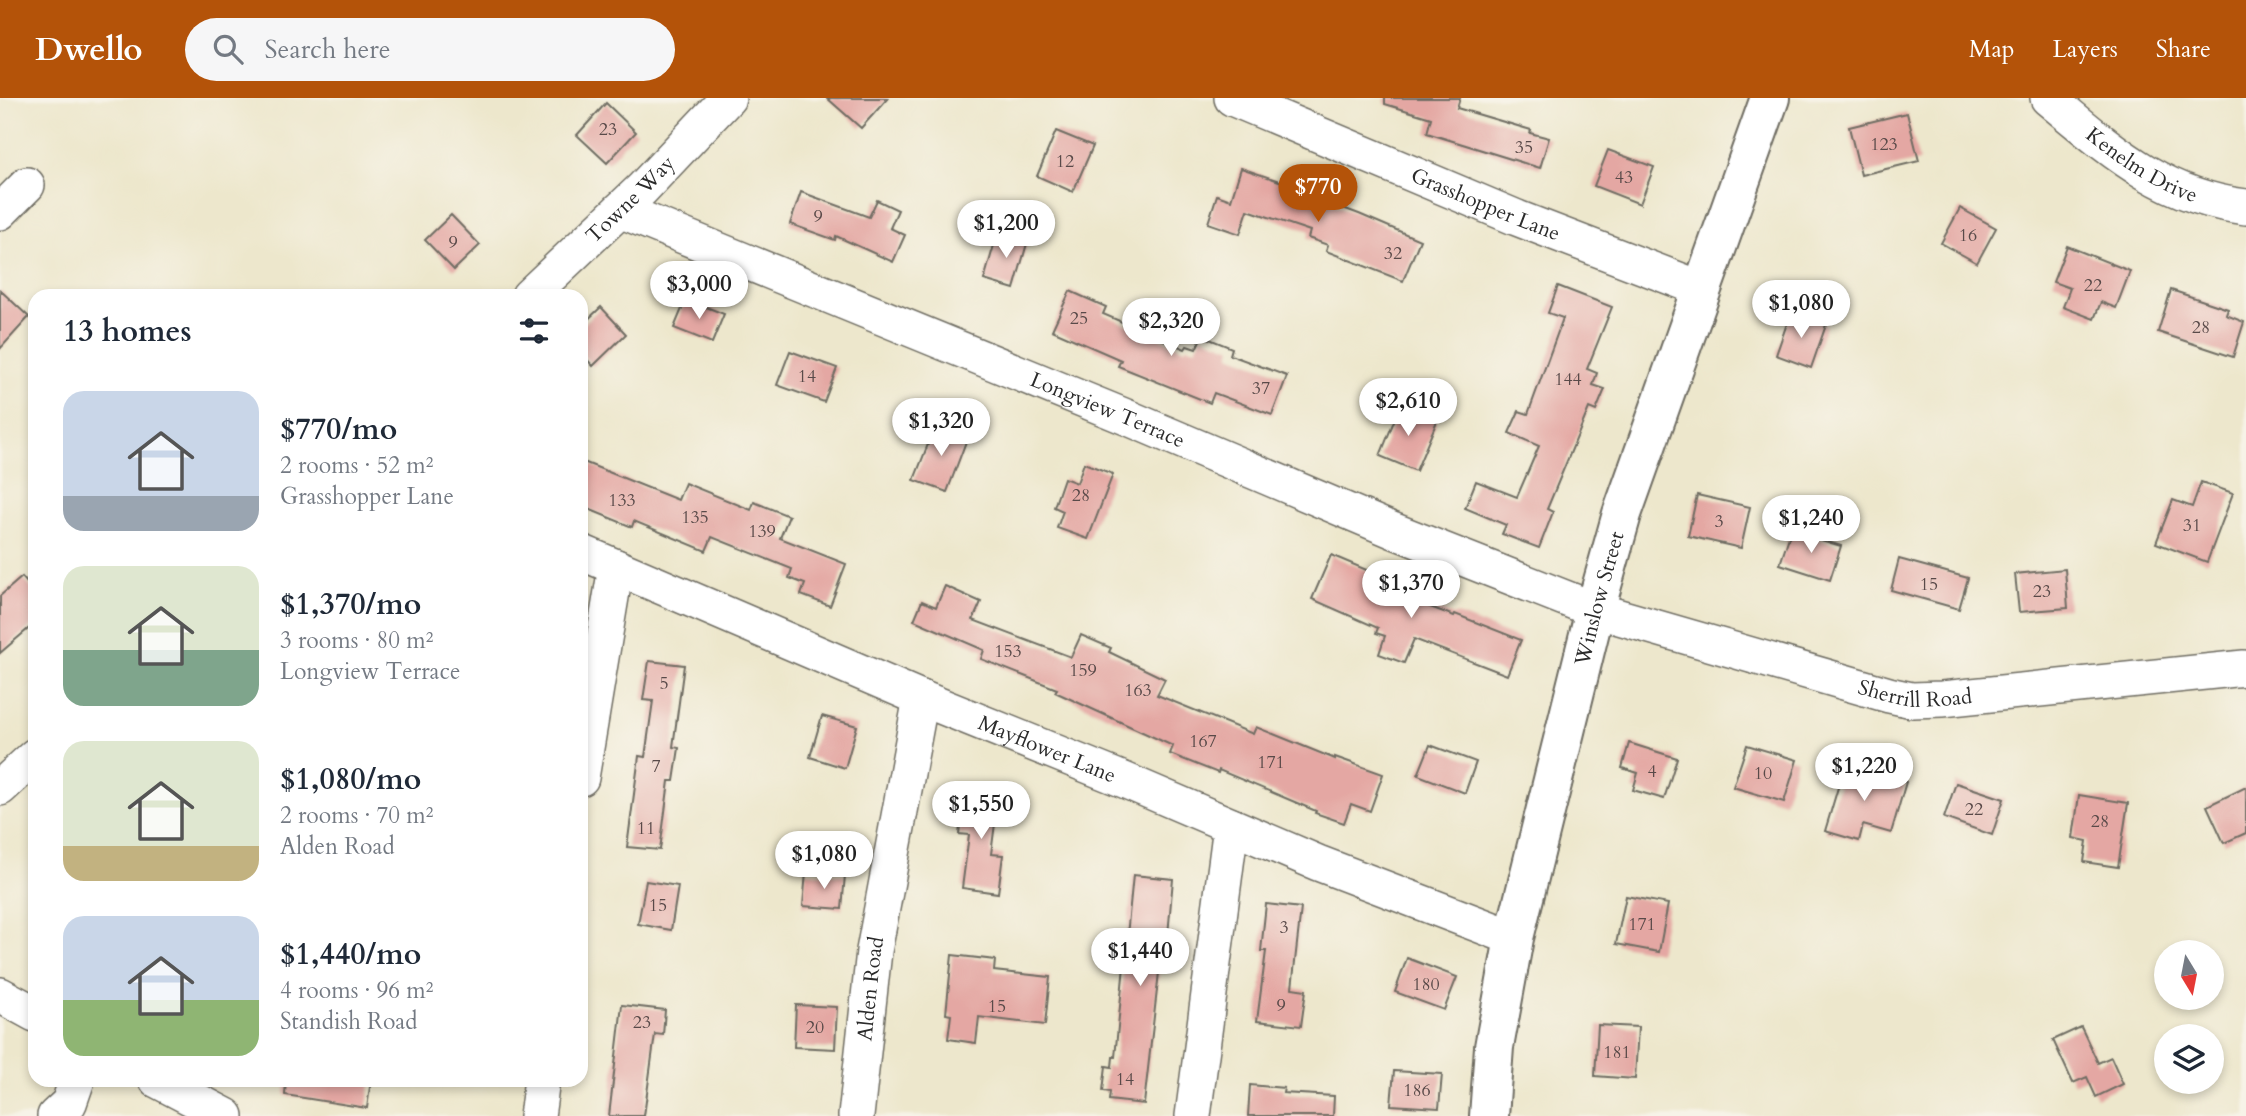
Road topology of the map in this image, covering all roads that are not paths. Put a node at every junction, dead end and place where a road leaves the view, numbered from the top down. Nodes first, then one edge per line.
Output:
1 (728, 98) edge
2 (1232, 98) edge
3 (1770, 98) edge
4 (2048, 98) edge
5 (27, 185) dead end
6 (2246, 207) edge
7 (620, 210) junction
8 (0, 212) edge
9 (536, 289) edge
10 (1702, 289) junction
11 (588, 555) edge
12 (616, 567) junction
13 (1595, 610) junction
14 (2244, 667) dead end
15 (921, 698) junction
16 (588, 736) edge
17 (28, 762) edge
18 (0, 788) edge
19 (1231, 826) junction
20 (1514, 939) junction
21 (0, 995) edge
22 (28, 1010) edge
23 (75, 1087) edge
24 (172, 1087) edge
25 (541, 1087) edge
26 (210, 1104) edge
27 (55, 1116) edge
28 (537, 1116) edge
29 (856, 1116) edge
30 (1192, 1116) edge
31 (1489, 1116) edge

1 - 7 street, Towne Way
2 - 10 street, Grasshopper Lane
3 - 10 street, Winslow Street
4 - 6 street, Kenelm Drive
5 - 8 street
7 - 9 street, Towne Way
7 - 13 street, Longview Terrace
10 - 13 street, Winslow Street
11 - 12 street, Mayflower Lane
12 - 15 street, Mayflower Lane
12 - 16 street
13 - 14 street, Sherrill Road
13 - 20 street, Winslow Street
15 - 19 street, Mayflower Lane
15 - 29 street, Alden Road
17 - 18 street
19 - 20 street, Mayflower Lane
19 - 30 street
20 - 31 street, Winslow Street
21 - 22 street
23 - 27 street
24 - 26 street
25 - 28 street

